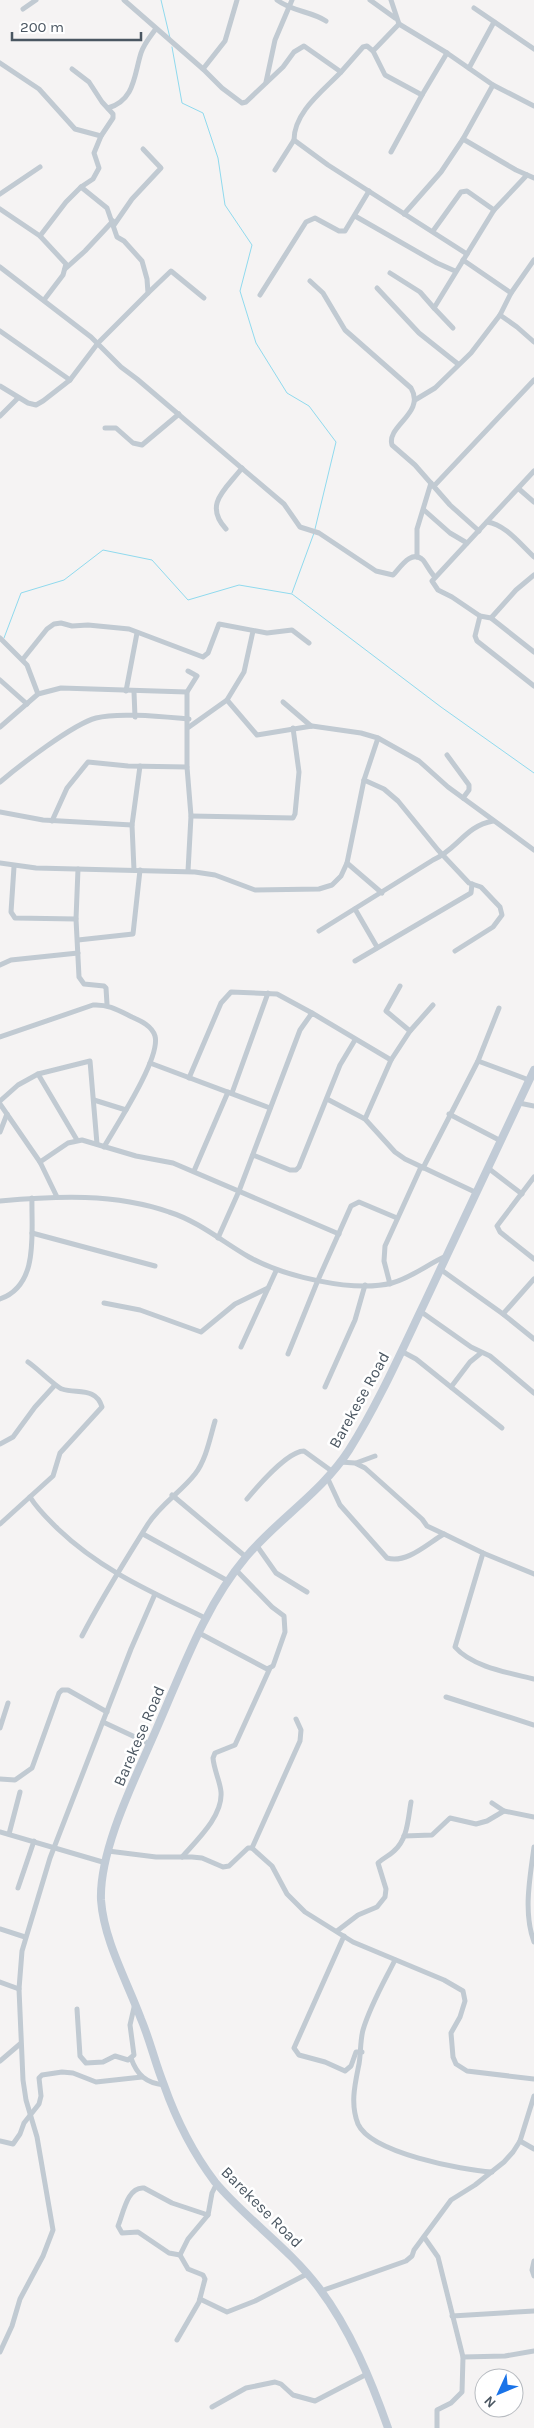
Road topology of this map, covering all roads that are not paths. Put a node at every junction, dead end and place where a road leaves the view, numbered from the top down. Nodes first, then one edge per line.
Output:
1 (36, 0) edge
2 (124, 0) edge
3 (237, 0) edge
4 (277, 0) edge
5 (292, 0) edge
6 (370, 0) edge
7 (391, 0) edge
8 (288, 7) junction
9 (474, 8) dead end
10 (23, 10) dead end
11 (326, 21) dead end
12 (397, 21) junction
13 (494, 22) junction
14 (156, 30) junction
15 (534, 49) edge
16 (372, 51) junction
17 (447, 53) junction
18 (0, 63) edge
19 (469, 68) junction
20 (72, 69) dead end
21 (203, 69) junction
22 (341, 72) junction
23 (266, 82) junction
24 (493, 85) junction
25 (422, 95) junction
26 (534, 106) edge
27 (108, 108) junction
28 (101, 136) junction
29 (463, 139) junction
30 (294, 140) junction
31 (143, 149) dead end
32 (391, 152) dead end
33 (40, 167) dead end
34 (275, 170) dead end
35 (527, 175) junction
36 (534, 178) edge
37 (81, 187) junction
38 (369, 191) junction
39 (0, 194) edge
40 (0, 209) edge
41 (494, 210) junction
42 (404, 214) junction
43 (355, 216) junction
44 (113, 223) junction
45 (433, 231) junction
46 (40, 236) junction
47 (467, 254) junction
48 (463, 260) junction
49 (533, 264) edge
50 (0, 267) edge
51 (66, 269) junction
52 (455, 271) junction
53 (390, 273) dead end
54 (310, 281) dead end
55 (377, 288) dead end
56 (148, 293) junction
57 (511, 293) junction
58 (260, 295) dead end
59 (204, 298) dead end
60 (44, 300) junction
61 (434, 308) junction
62 (500, 316) junction
63 (453, 328) dead end
64 (0, 331) edge
65 (534, 342) edge
66 (98, 343) junction
67 (458, 364) junction
68 (70, 380) junction
69 (534, 380) edge
70 (0, 386) edge
71 (18, 398) junction
72 (415, 400) junction
73 (179, 414) junction
74 (0, 416) edge
75 (104, 428) dead end
76 (242, 468) junction
77 (534, 471) edge
78 (433, 484) junction
79 (519, 489) junction
80 (534, 502) edge
81 (424, 510) junction
82 (487, 522) junction
83 (226, 529) dead end
84 (479, 531) junction
85 (467, 543) junction
86 (417, 557) junction
87 (534, 557) edge
88 (534, 575) edge
89 (435, 577) junction
90 (480, 616) junction
91 (491, 618) junction
92 (253, 631) junction
93 (137, 633) junction
94 (0, 638) edge
95 (309, 643) dead end
96 (534, 652) edge
97 (22, 660) junction
98 (188, 671) dead end
99 (0, 680) edge
100 (534, 686) edge
101 (126, 691) junction
102 (134, 692) junction
103 (187, 692) junction
104 (38, 694) junction
105 (227, 700) junction
106 (284, 702) dead end
107 (27, 704) junction
108 (135, 717) junction
109 (188, 719) junction
110 (189, 726) junction
111 (312, 726) junction
112 (0, 727) edge
113 (293, 728) junction
114 (378, 738) junction
115 (447, 755) dead end
116 (140, 766) junction
117 (187, 767) junction
118 (364, 780) junction
119 (0, 782) edge
120 (463, 798) junction
121 (0, 812) edge
122 (191, 816) junction
123 (52, 821) junction
124 (493, 821) junction
125 (132, 825) junction
126 (534, 850) edge
127 (444, 856) junction
128 (0, 863) edge
129 (347, 863) junction
130 (14, 867) junction
131 (78, 869) junction
132 (137, 870) junction
133 (188, 871) junction
134 (472, 884) junction
135 (382, 893) junction
136 (355, 909) junction
137 (76, 919) junction
138 (319, 930) dead end
139 (78, 940) junction
140 (377, 948) junction
141 (456, 951) dead end
142 (78, 953) junction
143 (355, 961) dead end
144 (0, 965) edge
145 (400, 986) dead end
146 (268, 993) junction
147 (107, 1004) junction
148 (433, 1005) dead end
149 (499, 1008) dead end
150 (312, 1013) junction
151 (410, 1031) junction
152 (0, 1037) edge
153 (355, 1040) junction
154 (390, 1060) junction
155 (478, 1060) junction
156 (150, 1063) junction
157 (534, 1070) edge
158 (38, 1074) junction
159 (189, 1078) junction
160 (529, 1080) junction
161 (230, 1093) junction
162 (326, 1099) junction
163 (94, 1100) junction
164 (0, 1103) edge
165 (519, 1103) junction
166 (534, 1106) edge
167 (270, 1108) junction
168 (126, 1110) junction
169 (7, 1114) junction
170 (449, 1114) junction
171 (365, 1119) junction
172 (0, 1132) edge
173 (77, 1140) junction
174 (501, 1141) junction
175 (96, 1144) junction
176 (104, 1146) junction
177 (253, 1155) junction
178 (40, 1162) junction
179 (422, 1168) junction
180 (488, 1168) junction
181 (194, 1172) junction
182 (534, 1177) edge
183 (239, 1191) junction
184 (477, 1193) junction
185 (522, 1194) junction
186 (57, 1197) junction
187 (32, 1198) junction
188 (0, 1202) edge
189 (397, 1218) junction
190 (32, 1233) junction
191 (339, 1234) junction
192 (218, 1238) junction
193 (446, 1256) junction
194 (534, 1259) edge
195 (155, 1266) dead end
196 (440, 1269) junction
197 (276, 1271) junction
198 (534, 1279) edge
199 (318, 1280) junction
200 (390, 1284) junction
201 (365, 1285) junction
202 (268, 1288) junction
203 (0, 1299) edge
204 (104, 1304) dead end
205 (420, 1311) junction
206 (503, 1314) junction
207 (534, 1339) edge
208 (241, 1347) dead end
209 (401, 1351) junction
210 (481, 1353) junction
211 (288, 1354) dead end
212 (28, 1362) dead end
213 (55, 1385) junction
214 (325, 1387) dead end
215 (451, 1387) junction
216 (534, 1393) edge
217 (215, 1421) dead end
218 (502, 1428) dead end
219 (0, 1444) edge
220 (375, 1456) dead end
221 (340, 1462) junction
222 (355, 1463) junction
223 (330, 1474) junction
224 (172, 1495) junction
225 (30, 1497) junction
226 (247, 1499) dead end
227 (0, 1524) edge
228 (143, 1534) junction
229 (444, 1534) junction
230 (257, 1546) junction
231 (483, 1553) junction
232 (246, 1558) junction
233 (236, 1570) junction
234 (116, 1574) junction
235 (534, 1574) edge
236 (228, 1581) junction
237 (307, 1592) dead end
238 (156, 1594) junction
239 (205, 1618) junction
240 (198, 1633) junction
241 (82, 1636) dead end
242 (270, 1668) junction
243 (534, 1678) edge
244 (446, 1697) dead end
245 (8, 1703) dead end
246 (106, 1712) junction
247 (296, 1719) dead end
248 (103, 1722) junction
249 (534, 1725) edge
250 (0, 1728) edge
251 (150, 1744) junction
252 (0, 1779) edge
253 (20, 1792) dead end
254 (411, 1802) dead end
255 (492, 1803) dead end
256 (504, 1810) junction
257 (534, 1817) edge
258 (0, 1832) edge
259 (9, 1834) junction
260 (404, 1836) junction
261 (34, 1841) junction
262 (55, 1847) junction
263 (534, 1847) edge
264 (252, 1848) junction
265 (108, 1851) junction
266 (182, 1857) junction
267 (106, 1863) junction
268 (18, 1888) dead end
269 (0, 1930) edge
270 (337, 1931) junction
271 (532, 1932) edge
272 (344, 1936) junction
273 (26, 1937) junction
274 (534, 1942) edge
275 (395, 1960) junction
276 (0, 1982) edge
277 (19, 1989) junction
278 (135, 2002) junction
279 (77, 2009) dead end
280 (20, 2044) junction
281 (362, 2052) junction
282 (131, 2058) junction
283 (0, 2061) edge
284 (142, 2077) junction
285 (534, 2079) edge
286 (164, 2085) junction
287 (534, 2096) edge
288 (31, 2117) junction
289 (520, 2141) junction
290 (0, 2142) edge
291 (534, 2149) edge
292 (492, 2172) junction
293 (217, 2183) junction
294 (208, 2215) junction
295 (424, 2237) junction
296 (180, 2255) junction
297 (534, 2261) edge
298 (307, 2274) junction
299 (534, 2276) edge
300 (322, 2291) junction
301 (200, 2299) junction
302 (534, 2312) edge
303 (452, 2316) junction
304 (177, 2340) dead end
305 (534, 2351) edge
306 (0, 2352) edge
307 (463, 2357) junction
308 (367, 2374) junction
309 (212, 2407) dead end
310 (388, 2428) edge
311 (437, 2428) edge

1 - 10 street
2 - 14 street
3 - 21 street
4 - 8 street
5 - 8 street
6 - 12 street
7 - 12 street
8 - 11 street
8 - 23 street
9 - 13 street
12 - 16 street
12 - 17 street
13 - 15 street
13 - 19 street
14 - 21 street
14 - 27 street
16 - 22 street
16 - 25 street
17 - 19 street
17 - 25 street
18 - 28 street
19 - 24 street
20 - 27 street
21 - 23 street
22 - 23 street
22 - 30 street
24 - 26 street
24 - 29 street
25 - 32 street
27 - 28 street
28 - 37 street
29 - 35 street
29 - 42 street
30 - 34 street
30 - 38 street
31 - 44 street
33 - 39 street
35 - 36 street
35 - 41 street
37 - 44 street
37 - 46 street
38 - 42 street
38 - 43 street
40 - 46 street
41 - 45 street
41 - 47 street
42 - 45 street
43 - 52 street
43 - 58 street
44 - 51 street
44 - 56 street
45 - 47 street
46 - 51 street
47 - 48 street
48 - 52 street
48 - 57 street
49 - 57 street
50 - 60 street
51 - 60 street
52 - 61 street
53 - 61 street
54 - 72 street
55 - 67 street
56 - 59 street
56 - 66 street
57 - 62 street
60 - 66 street
61 - 63 street
62 - 65 street
62 - 67 street
64 - 68 street
66 - 68 street
66 - 73 street
67 - 72 street
68 - 71 street
69 - 78 street
70 - 71 street
71 - 74 street
72 - 78 street
73 - 75 street
73 - 76 street
76 - 83 street
76 - 86 street
77 - 79 street
78 - 81 street
78 - 84 street
79 - 80 street
79 - 82 street
81 - 85 street
81 - 86 street
82 - 84 street
82 - 87 street
84 - 85 street
85 - 89 street
86 - 89 street
88 - 91 street
89 - 90 street
90 - 91 street
90 - 100 street
91 - 96 street
92 - 93 street
92 - 95 street
92 - 105 street
93 - 97 street
93 - 101 street
94 - 97 street
97 - 104 street
98 - 103 street
99 - 107 street
101 - 102 street
101 - 104 street
102 - 103 street
102 - 108 street
103 - 109 street
104 - 107 street
105 - 110 street
105 - 113 street
106 - 111 street
107 - 112 street
108 - 109 street
108 - 119 street
109 - 110 street
110 - 117 street
111 - 113 street
111 - 114 street
113 - 122 street
114 - 118 street
114 - 120 street
115 - 120 street
116 - 117 street
116 - 123 street
116 - 125 street
117 - 122 street
118 - 127 street
118 - 129 street
120 - 124 street
121 - 123 street
122 - 133 street
123 - 125 street
124 - 126 street
124 - 127 street
125 - 132 street
127 - 134 street
127 - 135 street
128 - 130 street
129 - 133 street
129 - 135 street
130 - 131 street
130 - 137 street
131 - 132 street
131 - 137 street
132 - 133 street
132 - 139 street
134 - 140 street
134 - 141 street
135 - 136 street
136 - 138 street
136 - 140 street
137 - 139 street
139 - 142 street
140 - 143 street
142 - 144 street
142 - 147 street
145 - 151 street
146 - 150 street
146 - 159 street
146 - 161 street
147 - 152 street
147 - 156 street
148 - 151 street
149 - 155 street
150 - 153 street
150 - 167 street
151 - 154 street
153 - 154 street
153 - 162 street
154 - 171 street
155 - 160 street
155 - 170 street
156 - 159 street
156 - 168 street
157 - 160 main road, Barekese Road
158 - 163 street
158 - 164 street
158 - 173 street
159 - 161 street
160 - 165 main road, Barekese Road
161 - 167 street
161 - 181 street
162 - 171 street
162 - 177 street
163 - 168 street
163 - 175 street
164 - 169 street
165 - 166 street
165 - 174 main road, Barekese Road
167 - 177 street
168 - 176 street
169 - 172 street
169 - 178 street
170 - 174 street
170 - 179 street
171 - 179 street
173 - 175 street
173 - 178 street
174 - 180 main road, Barekese Road
175 - 176 street
176 - 181 street
177 - 183 street
178 - 186 street
179 - 184 street
179 - 189 street
180 - 184 main road, Barekese Road
180 - 185 street
181 - 183 street
182 - 185 street
183 - 191 street
183 - 192 street
184 - 193 main road, Barekese Road
185 - 194 street
186 - 187 street
186 - 192 street
187 - 188 street
187 - 190 street
189 - 191 street
189 - 200 street
190 - 195 street
190 - 203 street
191 - 199 street
192 - 197 street
193 - 196 main road, Barekese Road
193 - 200 street
196 - 205 main road, Barekese Road
196 - 206 street
197 - 199 street
197 - 202 street
198 - 206 street
199 - 201 street
199 - 211 street
200 - 201 street
201 - 214 street
202 - 204 street
202 - 208 street
205 - 209 main road, Barekese Road
205 - 210 street
206 - 207 street
209 - 215 street
209 - 221 main road, Barekese Road
210 - 215 street
210 - 216 street
212 - 213 street
213 - 219 street
213 - 225 street
215 - 218 street
217 - 224 street
220 - 222 street
221 - 222 street
221 - 223 main road, Barekese Road
222 - 229 street
223 - 226 street
223 - 229 street
223 - 230 main road, Barekese Road
224 - 228 street
224 - 232 street
225 - 227 street
225 - 234 street
228 - 234 street
228 - 236 street
229 - 231 street
230 - 232 main road, Barekese Road
230 - 237 street
231 - 235 street
231 - 243 street
232 - 233 main road, Barekese Road
233 - 236 main road, Barekese Road
233 - 242 street
234 - 238 street
234 - 241 street
236 - 239 main road, Barekese Road
238 - 239 street
238 - 246 street
239 - 240 main road, Barekese Road
240 - 242 street
240 - 251 main road, Barekese Road
242 - 266 street
244 - 249 street
245 - 250 street
246 - 248 street
246 - 252 street
247 - 264 street
248 - 251 street
248 - 262 street
251 - 265 main road, Barekese Road
253 - 259 street
254 - 260 street
255 - 256 street
256 - 257 street
256 - 260 street
258 - 259 street
259 - 261 street
260 - 270 street
261 - 262 street
261 - 268 street
262 - 267 street
262 - 273 street
263 - 271 street
264 - 266 street
264 - 270 street
265 - 266 street
265 - 267 main road, Barekese Road
267 - 278 main road, Barekese Road
269 - 273 street
270 - 272 street
271 - 274 street
272 - 275 street
272 - 281 street
273 - 277 street
275 - 281 street
275 - 285 street
276 - 277 street
277 - 280 street
278 - 282 street
278 - 286 main road, Barekese Road
279 - 282 street
280 - 283 street
280 - 288 street
281 - 292 street
282 - 284 street
284 - 286 street
284 - 288 street
286 - 293 main road, Barekese Road
287 - 289 street
288 - 290 street
288 - 306 street
289 - 291 street
289 - 292 street
292 - 295 street
293 - 294 street
293 - 298 main road, Barekese Road
294 - 296 street
294 - 296 street
295 - 300 street
295 - 303 street
296 - 301 street
297 - 299 street
298 - 300 main road, Barekese Road
298 - 301 street
300 - 308 main road, Barekese Road
301 - 304 street
302 - 303 street
303 - 307 street
305 - 307 street
307 - 311 street
308 - 309 street
308 - 310 main road, Barekese Road

